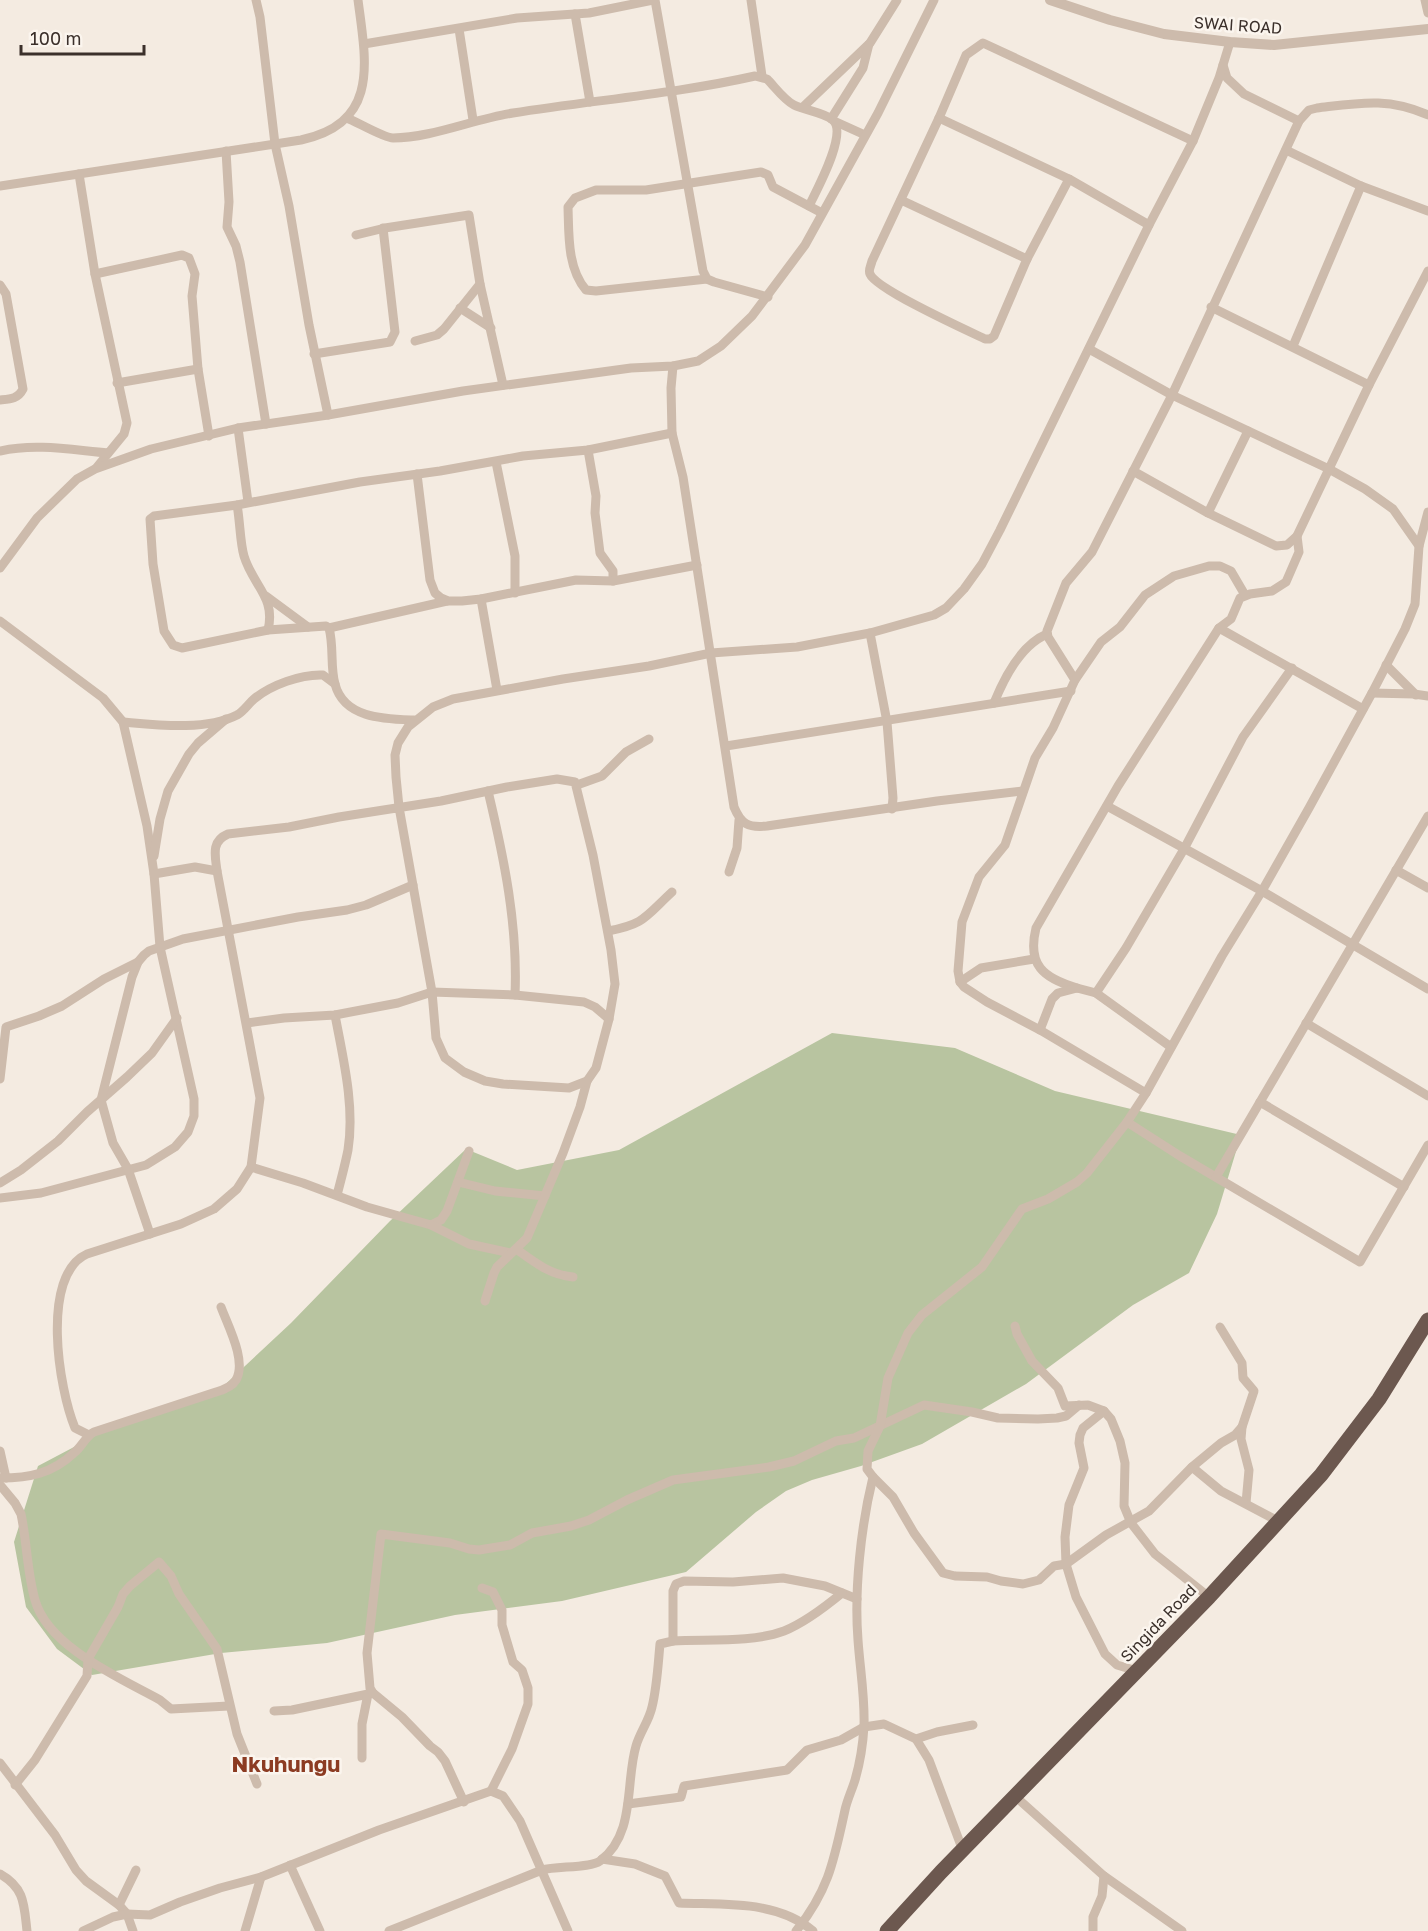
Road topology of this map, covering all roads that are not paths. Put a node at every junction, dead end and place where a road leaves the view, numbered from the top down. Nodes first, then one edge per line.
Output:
1 (256, 0) edge
2 (358, 0) edge
3 (654, 0) edge
4 (751, 0) edge
5 (897, 0) edge
6 (934, 0) edge
7 (1050, 0) edge
8 (1425, 0) edge
9 (1428, 13) edge
10 (575, 14) junction
11 (459, 29) junction
12 (1428, 29) edge
13 (1230, 42) junction
14 (364, 44) junction
15 (869, 44) junction
16 (1223, 65) junction
17 (762, 76) junction
18 (670, 92) junction
19 (590, 102) junction
20 (802, 107) junction
21 (1428, 115) edge
22 (347, 118) junction
23 (939, 118) junction
24 (473, 120) junction
25 (833, 120) junction
26 (1299, 121) junction
27 (865, 135) junction
28 (1193, 141) junction
29 (275, 144) junction
30 (1286, 150) junction
31 (226, 151) junction
32 (79, 174) junction
33 (1069, 179) junction
34 (688, 183) junction
35 (0, 186) edge
36 (1361, 186) junction
37 (901, 200) junction
38 (809, 206) junction
39 (1428, 211) edge
40 (822, 213) junction
41 (1149, 225) junction
42 (382, 228) junction
43 (356, 235) dead end
44 (1027, 259) junction
45 (1428, 270) edge
46 (95, 274) junction
47 (706, 279) junction
48 (480, 284) junction
49 (0, 285) edge
50 (768, 297) junction
51 (1211, 307) junction
52 (460, 308) junction
53 (491, 328) junction
54 (415, 341) dead end
55 (1293, 346) junction
56 (1089, 349) junction
57 (314, 354) junction
58 (673, 366) junction
59 (198, 369) junction
60 (117, 383) junction
61 (503, 385) junction
62 (1368, 385) junction
63 (1172, 395) junction
64 (0, 400) edge
65 (328, 415) junction
66 (266, 424) junction
67 (238, 428) junction
68 (1248, 431) junction
69 (672, 433) junction
70 (210, 436) junction
71 (0, 450) edge
72 (588, 450) junction
73 (108, 453) junction
74 (496, 462) junction
75 (95, 468) junction
76 (1329, 469) junction
77 (1133, 471) junction
78 (417, 474) junction
79 (248, 502) junction
80 (237, 505) junction
81 (1428, 512) edge
82 (1209, 513) junction
83 (1297, 536) junction
84 (1419, 546) junction
85 (697, 565) junction
86 (0, 568) edge
87 (613, 581) junction
88 (515, 592) junction
89 (1245, 595) junction
90 (266, 596) junction
91 (481, 599) junction
92 (448, 601) junction
93 (0, 621) edge
94 (308, 627) junction
95 (329, 628) junction
96 (1219, 628) junction
97 (268, 630) junction
98 (870, 633) junction
99 (1047, 634) junction
100 (711, 653) junction
101 (1386, 665) junction
102 (1292, 668) junction
103 (1075, 680) junction
104 (335, 684) junction
105 (497, 690) junction
106 (1071, 692) junction
107 (1372, 693) junction
108 (1414, 694) junction
109 (1428, 696) edge
110 (1428, 702) edge
111 (994, 703) junction
112 (1363, 709) junction
113 (227, 718) junction
114 (387, 719) junction
115 (414, 720) junction
116 (123, 722) junction
117 (886, 722) junction
118 (402, 735) junction
119 (649, 739) dead end
120 (726, 746) junction
121 (577, 785) junction
122 (488, 791) junction
123 (1023, 791) junction
124 (1107, 806) junction
125 (399, 807) junction
126 (892, 809) junction
127 (1428, 816) edge
128 (739, 820) junction
129 (1184, 849) junction
130 (153, 869) junction
131 (1396, 870) junction
132 (217, 871) junction
133 (729, 872) dead end
134 (413, 885) junction
135 (1428, 888) edge
136 (1262, 891) junction
137 (672, 892) dead end
138 (230, 931) junction
139 (608, 931) junction
140 (1353, 944) junction
141 (160, 947) junction
142 (1035, 959) junction
143 (138, 962) junction
144 (960, 982) junction
145 (1077, 988) junction
146 (1428, 989) edge
147 (432, 992) junction
148 (1096, 993) junction
149 (515, 995) junction
150 (335, 1015) junction
151 (177, 1018) junction
152 (609, 1019) junction
153 (247, 1023) junction
154 (1306, 1023) junction
155 (1040, 1030) junction
156 (1172, 1047) junction
157 (0, 1079) edge
158 (587, 1081) junction
159 (1146, 1093) junction
160 (1428, 1096) edge
161 (101, 1100) junction
162 (1260, 1102) junction
163 (1127, 1122) junction
164 (1428, 1145) edge
165 (469, 1151) dead end
166 (251, 1167) junction
167 (128, 1169) junction
168 (1216, 1177) junction
169 (458, 1182) junction
170 (0, 1184) edge
171 (1404, 1187) junction
172 (338, 1196) junction
173 (545, 1196) junction
174 (0, 1198) edge
175 (431, 1225) junction
176 (150, 1234) junction
177 (514, 1251) junction
178 (573, 1278) dead end
179 (485, 1301) dead end
180 (221, 1307) dead end
181 (1428, 1320) edge
182 (1015, 1326) dead end
183 (1220, 1327) dead end
184 (1079, 1405) junction
185 (1104, 1411) junction
186 (880, 1425) junction
187 (1242, 1426) junction
188 (88, 1434) junction
189 (0, 1451) edge
190 (1192, 1467) junction
191 (873, 1477) junction
192 (2, 1480) edge
193 (1246, 1503) junction
194 (1280, 1522) junction
195 (1131, 1523) junction
196 (1066, 1564) junction
197 (482, 1588) dead end
198 (842, 1593) junction
199 (1209, 1597) junction
200 (857, 1599) junction
201 (673, 1641) junction
202 (88, 1659) junction
203 (1137, 1671) junction
204 (370, 1693) junction
205 (229, 1706) junction
206 (274, 1711) dead end
207 (974, 1725) dead end
208 (864, 1727) junction
209 (916, 1739) junction
210 (362, 1758) dead end
211 (0, 1763) edge
212 (257, 1784) dead end
213 (15, 1785) junction
214 (491, 1791) junction
215 (1016, 1797) junction
216 (464, 1802) junction
217 (628, 1804) junction
218 (963, 1851) junction
219 (602, 1859) junction
220 (290, 1865) junction
221 (136, 1870) dead end
222 (542, 1870) junction
223 (0, 1874) edge
224 (1104, 1876) junction
225 (261, 1877) junction
226 (119, 1905) junction
227 (127, 1914) junction
228 (803, 1922) junction
229 (27, 1931) edge
230 (82, 1931) edge
231 (133, 1931) edge
232 (244, 1931) edge
233 (320, 1931) edge
234 (389, 1931) edge
235 (568, 1931) edge
236 (796, 1931) edge
237 (813, 1931) edge
238 (887, 1931) edge
239 (1093, 1931) edge
240 (1182, 1931) edge

1 - 29 street
2 - 14 street
3 - 10 street
3 - 18 street
4 - 17 street
5 - 15 street
6 - 27 street
7 - 13 street, SWAI ROAD
8 - 9 street
10 - 11 street
10 - 19 street
11 - 14 street
11 - 24 street
12 - 13 street, SWAI ROAD
13 - 16 street
14 - 22 street
15 - 20 street
15 - 25 street
16 - 26 street
16 - 28 street
17 - 18 street
17 - 20 street
18 - 19 street
18 - 34 street
19 - 24 street
20 - 25 street
21 - 26 street
22 - 24 street
22 - 29 street
23 - 28 street
23 - 33 street
23 - 37 street
25 - 27 street
25 - 38 street
26 - 30 street
27 - 40 street
28 - 41 street
29 - 31 street
29 - 57 street
30 - 36 street
30 - 51 street
31 - 32 street
31 - 66 street
32 - 35 street
32 - 46 street
33 - 41 street
33 - 44 street
34 - 38 street
34 - 47 street
34 - 47 street
36 - 39 street
36 - 55 street
37 - 44 street
37 - 44 street
38 - 40 street
40 - 50 street
41 - 56 street
42 - 43 street
42 - 48 street
42 - 57 street
45 - 62 street
46 - 59 street
46 - 60 street
47 - 50 street
48 - 52 street
48 - 53 street
49 - 64 street
50 - 58 street
51 - 55 street
51 - 63 street
52 - 53 street
52 - 54 street
53 - 61 street
55 - 62 street
56 - 63 street
56 - 98 street
57 - 65 street
58 - 61 street
58 - 69 street
59 - 60 street
59 - 70 street
60 - 73 street
61 - 65 street
62 - 76 street
63 - 68 street
63 - 77 street
65 - 66 street
66 - 67 street
67 - 70 street
67 - 79 street
68 - 76 street
68 - 82 street
69 - 72 street
69 - 85 street
70 - 75 street
71 - 73 street
72 - 74 street
72 - 87 street
73 - 75 street
74 - 78 street
74 - 88 street
75 - 86 street
76 - 83 street
76 - 84 street
77 - 82 street
77 - 99 street
78 - 79 street
78 - 92 street
79 - 80 street
80 - 90 street
80 - 97 street
81 - 84 street
82 - 83 street
83 - 89 street
84 - 101 street
85 - 87 street
85 - 100 street
87 - 88 street
88 - 91 street
89 - 96 street
89 - 103 street
90 - 94 street
90 - 97 street
91 - 92 street
91 - 105 street
92 - 95 street
93 - 116 street
94 - 95 street
94 - 97 street
95 - 104 street
96 - 102 street
96 - 124 street
98 - 100 street
98 - 117 street
99 - 103 street
99 - 111 street
100 - 105 street
100 - 120 street
101 - 107 street
101 - 108 street
102 - 112 street
102 - 129 street
103 - 106 street
104 - 113 street
104 - 114 street
105 - 115 street
106 - 111 street
106 - 123 street
107 - 108 street
107 - 112 street
108 - 109 street
108 - 110 street
111 - 117 street
112 - 136 street
113 - 116 street
113 - 130 street
114 - 115 street
114 - 118 street
115 - 118 street
116 - 130 street
117 - 120 street
117 - 126 street
118 - 125 street
119 - 121 street
120 - 128 street
121 - 122 street
121 - 139 street
122 - 125 street
122 - 149 street
123 - 126 street
123 - 144 street
124 - 129 street
124 - 142 street
125 - 132 street
125 - 134 street
126 - 128 street
127 - 131 street
128 - 133 street
129 - 136 street
129 - 148 street
130 - 132 street
130 - 141 street
131 - 135 street
131 - 140 street
132 - 138 street
134 - 138 street
134 - 147 street
136 - 140 street
136 - 156 street
137 - 139 street
138 - 141 street
138 - 153 street
139 - 152 street
140 - 146 street
140 - 154 street
141 - 143 street
141 - 151 street
142 - 144 street
142 - 145 street
143 - 157 street
143 - 161 street
144 - 155 street
145 - 148 street
145 - 155 street
147 - 149 street
147 - 150 street
147 - 158 street
148 - 156 street
149 - 152 street
150 - 153 street
150 - 172 street
151 - 161 street
151 - 167 street
152 - 158 street
153 - 166 street
154 - 160 street
154 - 162 street
155 - 159 street
156 - 159 street
158 - 173 street
159 - 163 street
161 - 167 street
161 - 170 street
162 - 168 street
162 - 171 street
163 - 168 street
163 - 186 street
164 - 171 street
165 - 169 street
166 - 172 street
166 - 176 street
167 - 174 street
167 - 176 street
168 - 171 street
169 - 173 street
169 - 175 street
172 - 175 street
173 - 177 street
175 - 177 street
176 - 188 street
177 - 178 street
177 - 179 street
180 - 188 street
181 - 194 highway, Singida Road
182 - 184 street
183 - 187 street
184 - 185 street
184 - 186 street
185 - 195 street
185 - 196 street
186 - 191 street
186 - 204 street
187 - 190 street
187 - 193 street
188 - 192 street
189 - 192 street
190 - 193 street
190 - 195 street
191 - 196 street
191 - 200 street
192 - 202 street
193 - 194 street
194 - 199 highway, Singida Road
195 - 196 street
195 - 199 street
196 - 203 street
197 - 214 street
198 - 200 street
198 - 201 street
198 - 201 street
199 - 203 highway, Singida Road
200 - 208 street
201 - 217 street
202 - 205 street
202 - 205 street
202 - 213 street
203 - 215 highway, Singida Road
204 - 206 street
204 - 210 street
204 - 216 street
205 - 212 street
207 - 209 street
208 - 209 street
208 - 217 street
208 - 228 street
209 - 218 street
211 - 213 street
213 - 226 street
214 - 216 street
214 - 222 street
215 - 218 highway, Singida Road
215 - 224 street
216 - 220 street
217 - 219 street
218 - 238 highway, Singida Road
219 - 222 street
219 - 228 street
220 - 225 street
220 - 233 street
221 - 226 street
222 - 234 street
222 - 235 street
223 - 229 street
224 - 239 street
224 - 240 street
225 - 227 street
225 - 232 street
226 - 227 street
227 - 230 street
227 - 231 street
228 - 236 street
228 - 237 street

